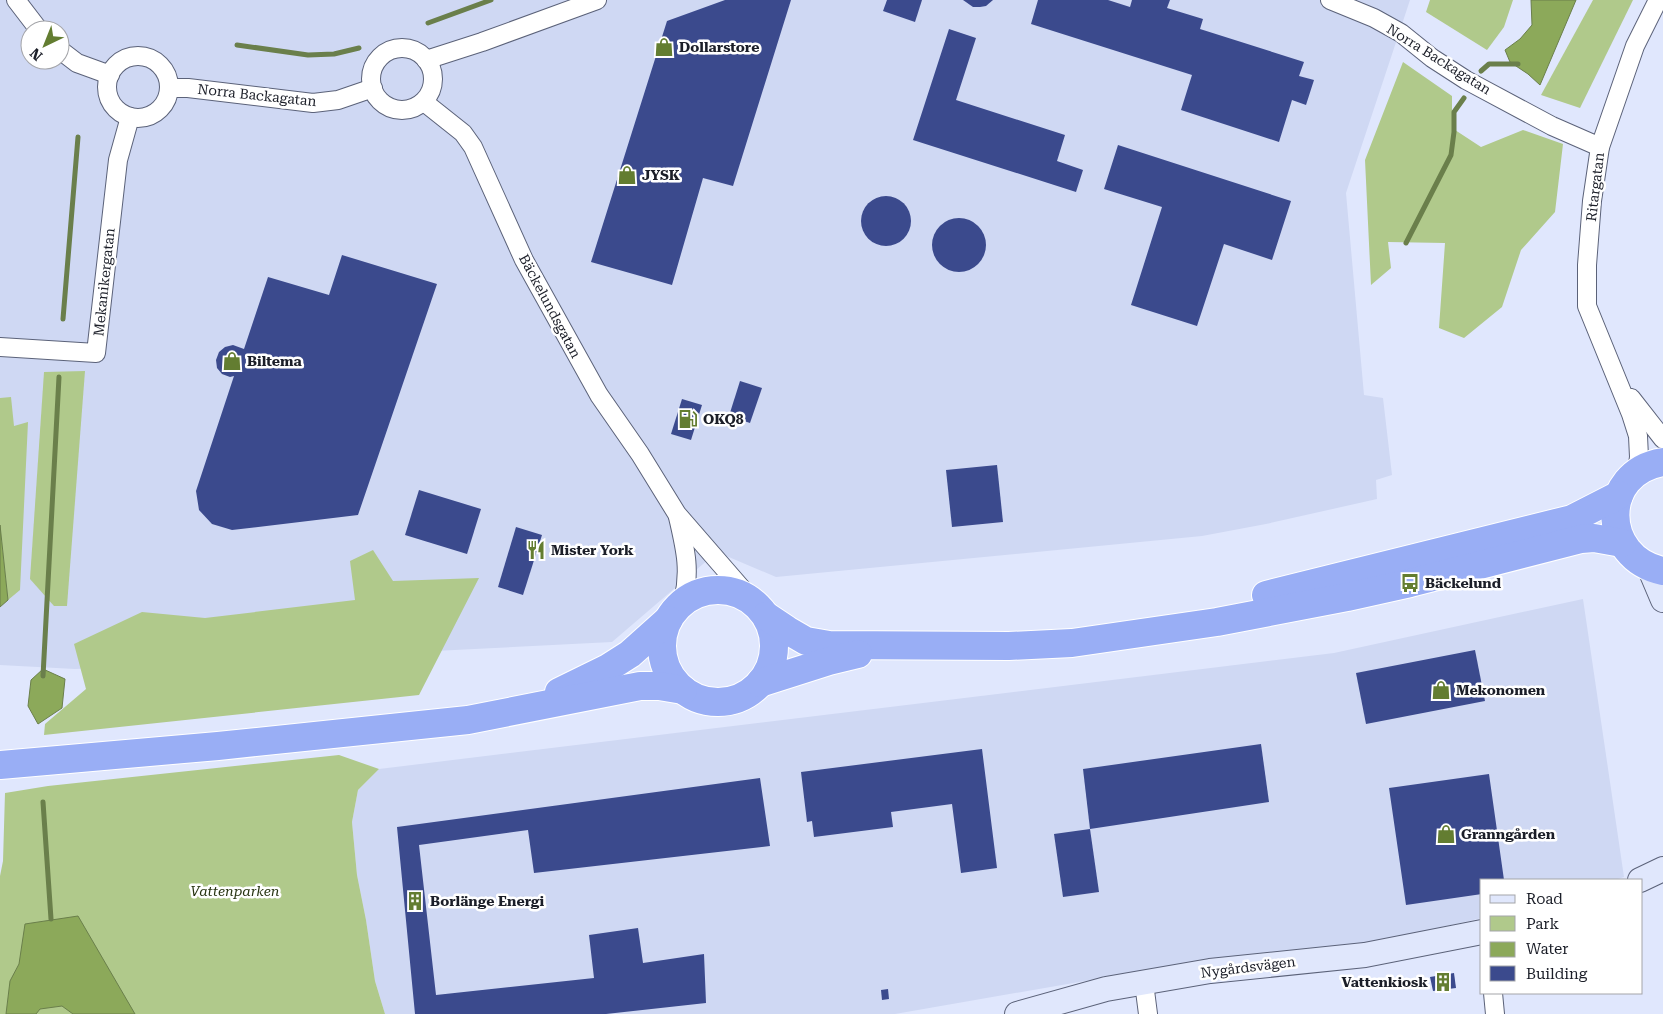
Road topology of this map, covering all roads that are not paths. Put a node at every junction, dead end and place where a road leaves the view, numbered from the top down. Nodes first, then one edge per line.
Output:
1 (16, 0) edge
2 (597, 0) edge
3 (1330, 0) edge
4 (1658, 0) edge
5 (31, 20) edge
6 (70, 58) edge
7 (426, 60) junction
8 (110, 75) junction
9 (169, 88) junction
10 (373, 88) junction
11 (424, 102) junction
12 (130, 117) junction
13 (1600, 147) junction
14 (0, 347) edge
15 (1617, 380) junction
16 (1663, 439) edge
17 (1663, 462) edge
18 (1637, 472) junction
19 (1619, 495) junction
20 (678, 514) junction
21 (1622, 543) junction
22 (1656, 569) edge
23 (1663, 600) edge
24 (761, 610) junction
25 (676, 611) junction
26 (1072, 643) junction
27 (886, 646) junction
28 (760, 683) junction
29 (683, 690) junction
30 (521, 709) junction
31 (0, 765) edge
32 (1663, 869) edge
33 (1642, 879) edge
34 (1480, 932) edge
35 (1144, 983) junction
36 (1493, 994) edge
37 (1017, 1014) edge
38 (1148, 1014) edge
39 (1495, 1014) edge

1 - 5 street
2 - 7 street
3 - 13 street, Norra Backagatan
4 - 13 street, Ritargatan
6 - 8 street
7 - 10 street
7 - 11 street
8 - 9 street
8 - 12 street
9 - 10 street, Norra Backagatan
9 - 12 street
10 - 11 street
11 - 20 street, Bäckelundsgatan
12 - 14 street, Mekanikergatan
13 - 15 street, Ritargatan
15 - 16 street, Ritargatan
15 - 18 street, Ritargatan
17 - 18 highway
18 - 19 highway
19 - 21 highway
19 - 26 highway
20 - 24 street, Bäckelundsgatan
20 - 25 street, Bäckelundsgatan
21 - 22 highway
21 - 26 highway
22 - 23 street
24 - 25 highway
24 - 27 highway
24 - 28 highway
25 - 29 highway
25 - 30 highway
26 - 27 highway
27 - 28 highway
28 - 29 highway
29 - 30 highway
30 - 31 highway
32 - 33 street
34 - 35 street, Nygårdsvägen
35 - 37 street, Nygårdsvägen
35 - 38 street
36 - 39 street

